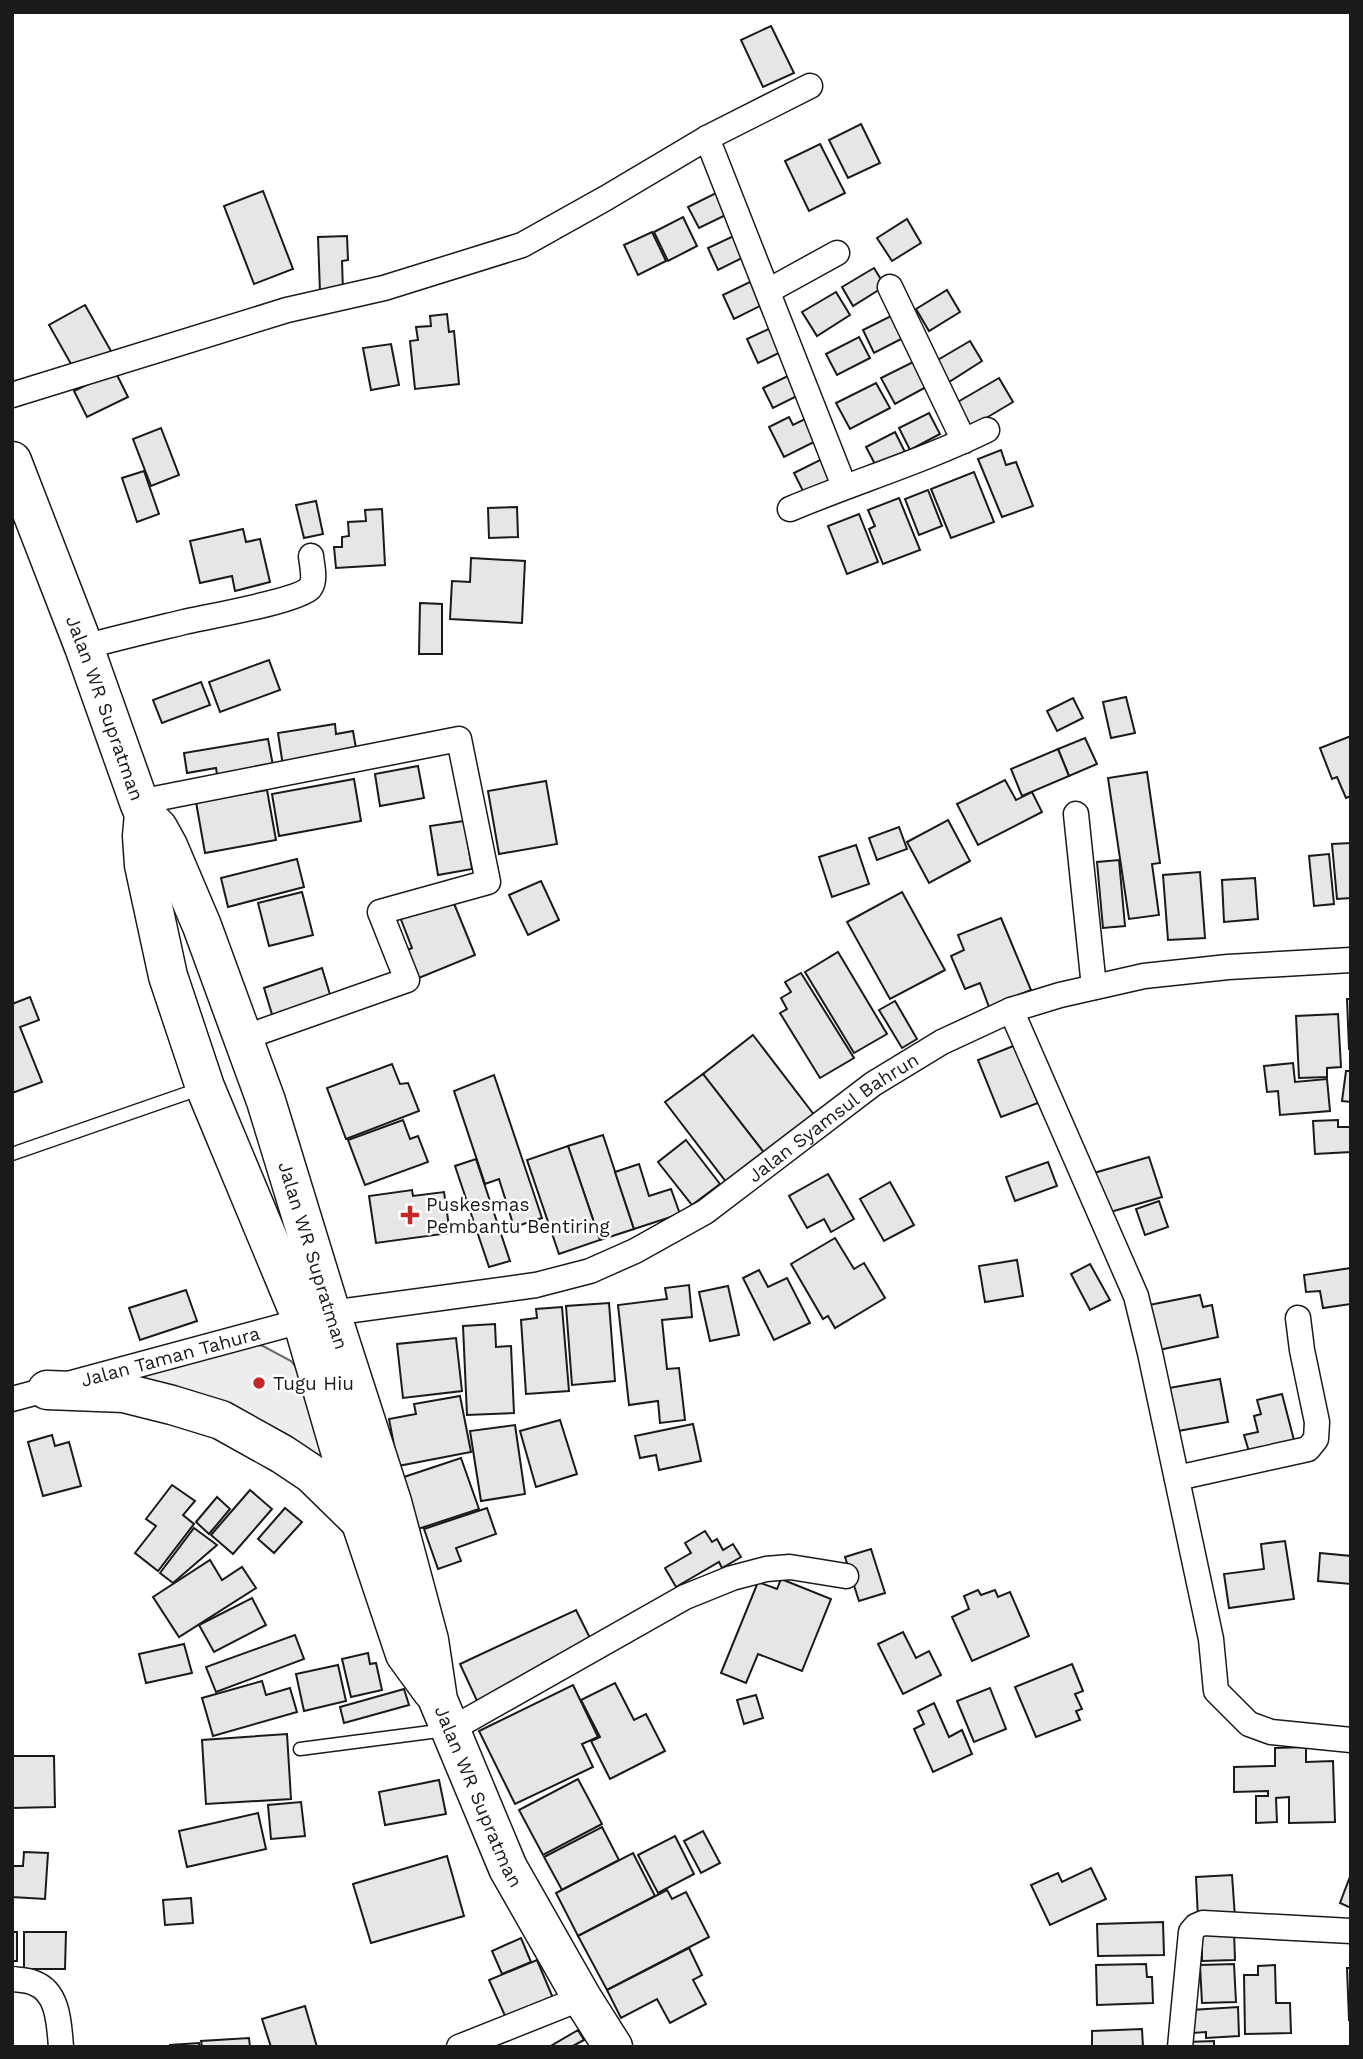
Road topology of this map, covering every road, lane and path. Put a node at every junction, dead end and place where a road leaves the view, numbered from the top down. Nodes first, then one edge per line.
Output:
1 (810, 86) dead end
2 (707, 138) junction
3 (837, 253) dead end
4 (890, 287) dead end
5 (768, 291) junction
6 (12, 395) edge
7 (986, 430) dead end
8 (964, 441) junction
9 (12, 461) edge
10 (844, 486) junction
11 (790, 509) dead end
12 (310, 556) dead end
13 (84, 647) junction
14 (141, 808) junction
15 (1076, 814) dead end
16 (1351, 960) edge
17 (1094, 987) junction
18 (1011, 1010) junction
19 (243, 1038) junction
20 (205, 1087) junction
21 (12, 1154) edge
22 (316, 1316) junction
23 (1298, 1318) dead end
24 (30, 1395) edge
25 (1177, 1478) junction
26 (361, 1522) junction
27 (846, 1576) dead end
28 (444, 1715) junction
29 (1351, 1740) edge
30 (300, 1749) dead end
31 (1351, 1931) edge
32 (12, 1979) edge
33 (582, 1998) junction
34 (61, 2047) edge
35 (459, 2047) edge
36 (613, 2047) edge
37 (1180, 2047) edge

1 - 2 street
2 - 5 street
2 - 6 street
3 - 5 street
4 - 8 street
5 - 10 street
7 - 8 street
8 - 10 street
9 - 13 highway, Jalan WR Supratman
10 - 11 street
12 - 13 street
13 - 14 highway, Jalan WR Supratman
14 - 19 highway, Jalan WR Supratman
14 - 19 street
14 - 20 highway
15 - 17 street
16 - 17 street, Jalan Syamsul Bahrun
17 - 18 street, Jalan Syamsul Bahrun
18 - 22 street, Jalan Syamsul Bahrun
18 - 25 street
19 - 22 highway, Jalan WR Supratman
20 - 21 lane
20 - 22 highway
22 - 24 street, Jalan Taman Tahura
22 - 26 highway
22 - 28 highway, Jalan WR Supratman
23 - 25 street
24 - 26 highway
25 - 29 street
26 - 28 highway
27 - 28 street
28 - 30 lane
28 - 33 highway, Jalan WR Supratman
31 - 37 street
32 - 34 street
33 - 35 street
33 - 36 highway, Jalan WR Supratman

